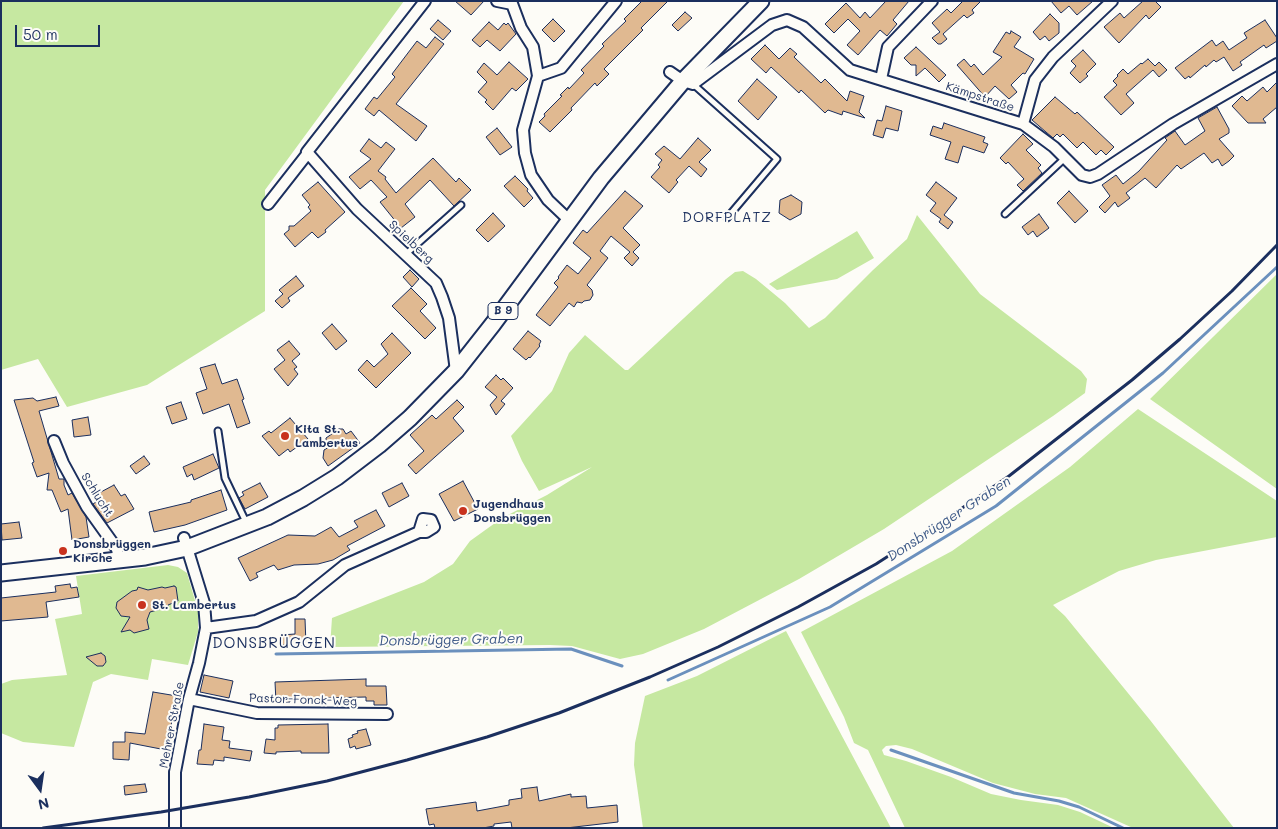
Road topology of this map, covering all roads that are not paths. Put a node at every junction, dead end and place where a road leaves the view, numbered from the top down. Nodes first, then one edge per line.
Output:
1 (425, 1) edge
2 (498, 1) edge
3 (616, 1) edge
4 (761, 1) edge
5 (932, 1) edge
6 (1112, 1) edge
7 (511, 3) edge
8 (1277, 64) edge
9 (670, 72) dead end
10 (538, 76) junction
11 (881, 79) junction
12 (688, 83) junction
13 (1023, 124) junction
14 (308, 153) junction
15 (1065, 158) junction
16 (268, 204) dead end
17 (462, 205) dead end
18 (1005, 214) dead end
19 (727, 218) dead end
20 (570, 220) junction
21 (406, 254) junction
22 (456, 371) junction
23 (218, 431) dead end
24 (54, 441) dead end
25 (247, 525) junction
26 (419, 532) dead end
27 (185, 543) junction
28 (119, 560) junction
29 (1, 573) edge
30 (206, 628) junction
31 (189, 699) junction
32 (387, 714) dead end
33 (175, 828) edge

1 - 14 street
2 - 7 street
3 - 10 street
4 - 12 main road, B 9
5 - 11 street
6 - 13 street
7 - 10 street
8 - 15 street, Kämpstraße
9 - 12 street
10 - 20 street
11 - 12 street, Kämpstraße
11 - 13 street, Kämpstraße
12 - 19 lane
12 - 20 main road, B 9
13 - 15 street, Kämpstraße
14 - 16 street
14 - 21 street, Spielberg
15 - 18 lane
17 - 21 lane
20 - 22 main road, B 9
21 - 22 street, Spielberg
22 - 25 main road, B 9
23 - 25 lane
24 - 28 street, Schlucht
25 - 27 main road, B 9
26 - 30 street
27 - 28 main road, B 9
27 - 30 street, Mehrer Straße
28 - 29 main road, B 9
30 - 31 street, Mehrer Straße
31 - 32 street, Pastor-Fonck-Weg
31 - 33 street, Mehrer Straße

